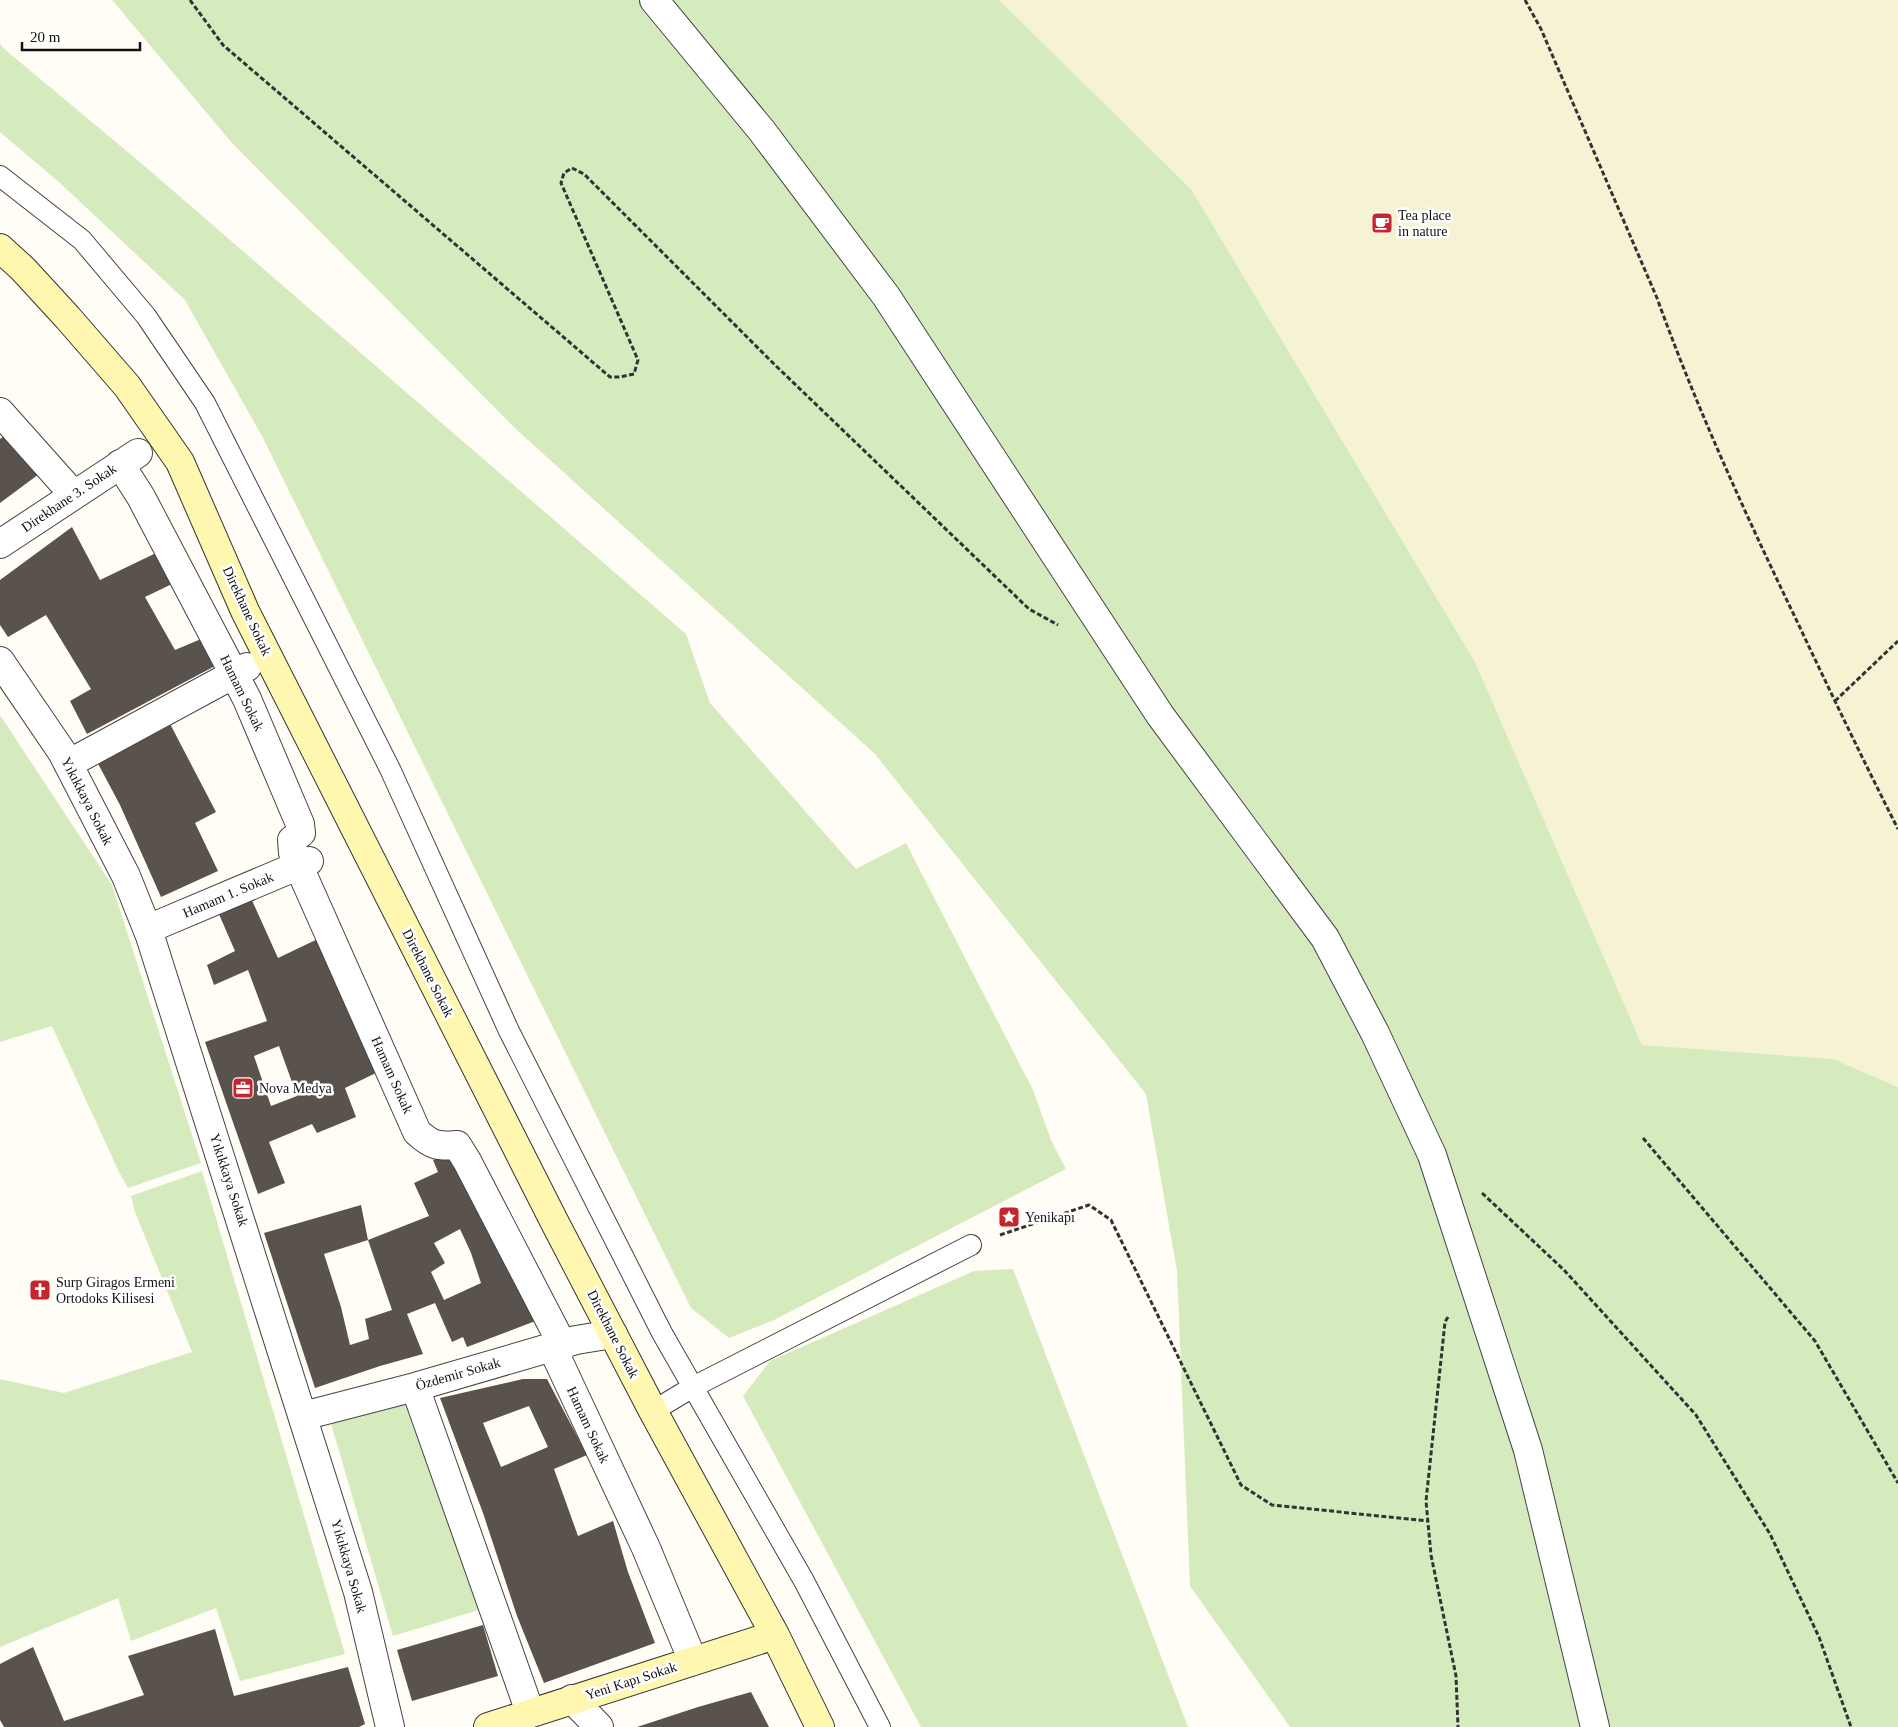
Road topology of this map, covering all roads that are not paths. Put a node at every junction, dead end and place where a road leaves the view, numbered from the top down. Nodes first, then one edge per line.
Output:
1 (654, 0) edge
2 (0, 176) edge
3 (0, 248) edge
4 (0, 412) edge
5 (129, 458) joint
6 (74, 495) junction
7 (0, 544) edge
8 (0, 661) edge
9 (240, 671) junction
10 (68, 764) junction
11 (304, 863) junction
12 (148, 929) junction
13 (971, 1245) road end
14 (613, 1334) junction
15 (562, 1344) junction
16 (415, 1387) junction
17 (693, 1387) junction
18 (653, 1411) junction
19 (303, 1416) junction
20 (775, 1635) junction
21 (693, 1661) junction
22 (572, 1700) junction
23 (530, 1712) junction
24 (390, 1727) edge
25 (488, 1727) edge
26 (599, 1727) edge
27 (820, 1727) edge
28 (880, 1727) edge
29 (1595, 1727) edge

1 - 29 street
2 - 17 lane
3 - 14 street, Direkhane Sokak
4 - 6 street
5 - 6 street, Direkhane 3. Sokak
5 - 9 street, Hamam Sokak
6 - 7 street, Direkhane 3. Sokak
8 - 10 street, Yıkıkkaya Sokak
9 - 10 street
9 - 11 street, Hamam Sokak
10 - 12 street, Yıkıkkaya Sokak
11 - 12 street, Hamam 1. Sokak
11 - 15 street, Hamam Sokak
12 - 19 street, Yıkıkkaya Sokak
13 - 17 lane
14 - 15 street, Özdemir Sokak
14 - 18 street, Direkhane Sokak
15 - 16 street, Özdemir Sokak
15 - 21 street, Hamam Sokak
16 - 19 street, Özdemir Sokak
16 - 23 street
17 - 18 lane
17 - 28 lane
18 - 20 street, Direkhane Sokak
19 - 24 street, Yıkıkkaya Sokak
20 - 21 street, Yeni Kapı Sokak
20 - 27 street, Direkhane Sokak
21 - 22 street, Yeni Kapı Sokak
22 - 23 street, Yeni Kapı Sokak
22 - 26 street
23 - 25 street, Yeni Kapı Sokak

